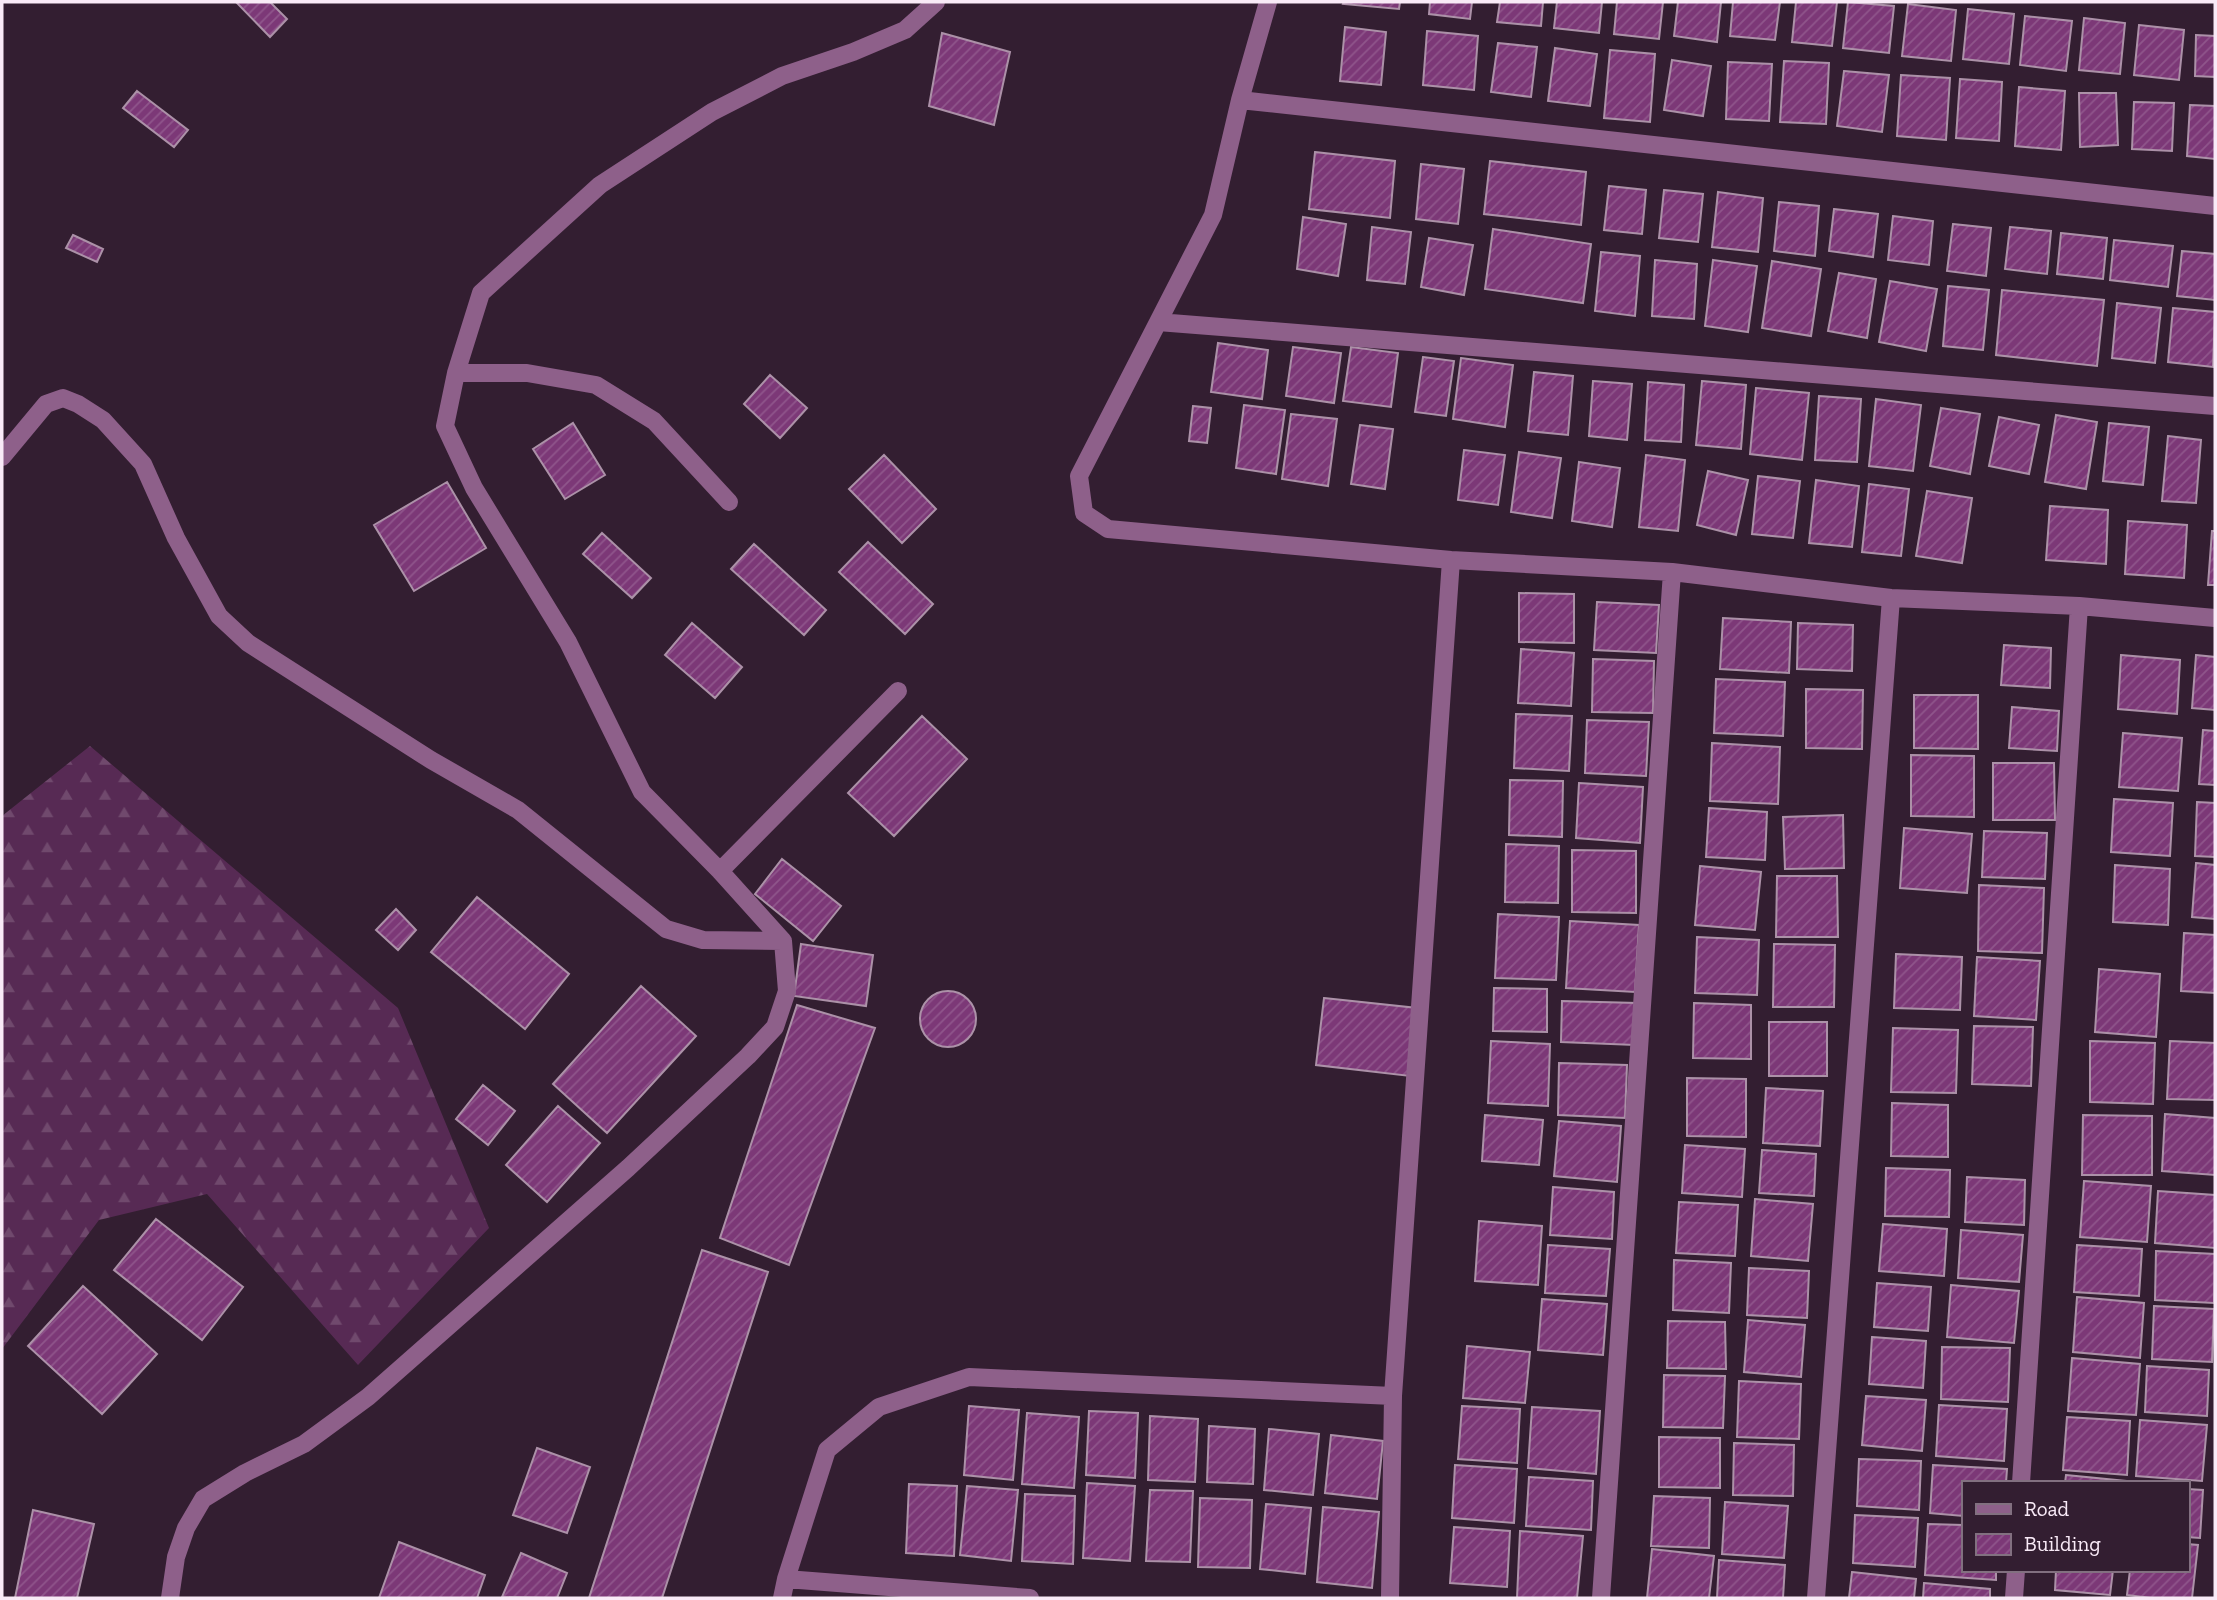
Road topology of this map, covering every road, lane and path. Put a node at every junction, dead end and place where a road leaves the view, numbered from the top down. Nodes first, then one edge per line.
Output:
1 (936, 2) edge
2 (1268, 2) edge
3 (1240, 100) junction
4 (2215, 206) edge
5 (1158, 322) junction
6 (456, 373) junction
7 (2215, 406) edge
8 (2, 457) edge
9 (729, 502) dead end
10 (1451, 561) junction
11 (1672, 572) junction
12 (1891, 598) junction
13 (2079, 606) junction
14 (2215, 618) edge
15 (898, 691) dead end
16 (720, 872) junction
17 (783, 941) junction
18 (1393, 1396) junction
19 (2021, 1481) edge
20 (2015, 1572) edge
21 (786, 1579) junction
22 (170, 1598) edge
23 (782, 1598) edge
24 (1030, 1598) edge
25 (1390, 1598) edge
26 (1601, 1598) edge
27 (1816, 1598) edge
28 (2014, 1598) edge

1 - 6 street
2 - 3 street
3 - 4 street
3 - 5 street
5 - 7 street
5 - 10 street
6 - 9 street
6 - 16 street
8 - 17 street
10 - 11 street
10 - 18 street
11 - 12 street
11 - 26 street
12 - 13 street
12 - 27 street
13 - 14 street
13 - 19 street
15 - 16 street
16 - 17 street
17 - 22 street
18 - 21 street
18 - 25 street
20 - 28 street
21 - 23 street
21 - 24 street

